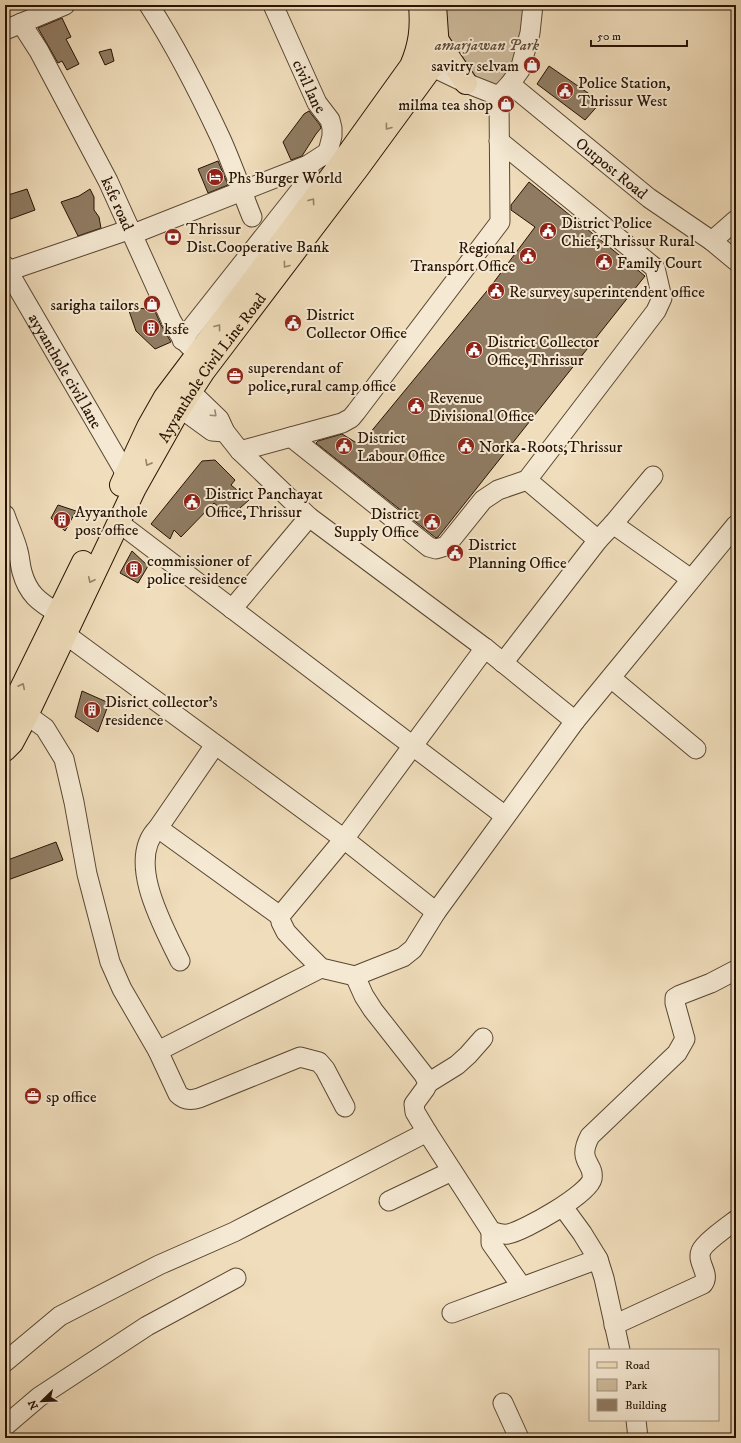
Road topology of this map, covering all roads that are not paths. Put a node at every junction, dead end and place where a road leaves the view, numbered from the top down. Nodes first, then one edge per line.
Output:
1 (65, 5) edge
2 (273, 5) edge
3 (420, 5) edge
4 (435, 5) edge
5 (533, 5) edge
6 (151, 7) edge
7 (13, 26) edge
8 (429, 38) junction
9 (423, 63) junction
10 (466, 83) junction
11 (504, 90) junction
12 (499, 141) junction
13 (343, 160) junction
14 (308, 164) junction
15 (241, 191) junction
16 (252, 217) dead end
17 (736, 220) edge
18 (132, 232) junction
19 (712, 241) junction
20 (736, 261) edge
21 (6, 270) edge
22 (190, 346) junction
23 (178, 395) junction
24 (291, 437) junction
25 (240, 451) junction
26 (126, 474) junction
27 (653, 476) dead end
28 (528, 480) junction
29 (5, 515) edge
30 (309, 517) junction
31 (118, 522) junction
32 (613, 524) junction
33 (736, 524) edge
34 (598, 540) junction
35 (12, 556) edge
36 (691, 579) junction
37 (232, 609) junction
38 (58, 625) junction
39 (485, 648) junction
40 (503, 663) junction
41 (611, 678) junction
42 (27, 715) junction
43 (5, 721) edge
44 (575, 721) junction
45 (215, 745) junction
46 (412, 746) junction
47 (5, 750) edge
48 (696, 750) dead end
49 (505, 816) junction
50 (158, 828) junction
51 (344, 839) junction
52 (436, 912) junction
53 (280, 916) junction
54 (180, 961) dead end
55 (321, 968) junction
56 (736, 970) edge
57 (355, 976) junction
58 (483, 1038) dead end
59 (158, 1051) junction
60 (428, 1083) junction
61 (345, 1107) dead end
62 (427, 1132) junction
63 (452, 1171) junction
64 (389, 1201) dead end
65 (562, 1207) junction
66 (736, 1220) edge
67 (491, 1231) junction
68 (598, 1258) junction
69 (236, 1278) dead end
70 (522, 1287) junction
71 (452, 1313) dead end
72 (614, 1325) junction
73 (620, 1349) edge
74 (5, 1362) edge
75 (503, 1404) dead end
76 (636, 1421) edge
77 (5, 1426) edge
78 (519, 1438) edge
79 (638, 1438) edge

1 - 7 street
2 - 13 street, civil lane
3 - 8 main road, Ayyanthole Civil Line Road
4 - 8 main road, Ayyanthole Civil Line Road
5 - 11 street
6 - 15 street
7 - 18 street, ksfe road
8 - 9 main road, Ayyanthole Civil Line Road
8 - 10 main road
9 - 10 street, Outpost Road
9 - 13 main road, Ayyanthole Civil Line Road
10 - 11 street, Outpost Road
11 - 12 street
11 - 19 street, Outpost Road
12 - 24 street
12 - 28 street
13 - 14 street
22 -> 13 main road, Ayyanthole Civil Line Road
13 -> 23 main road, Ayyanthole Civil Line Road
14 - 15 street
14 - 22 street
15 - 16 street
15 - 18 street
17 - 19 street
18 - 21 street
18 - 22 street, ksfe road
19 - 20 street, Outpost Road
21 - 26 street, ayyanthole civil lane
22 - 23 main road, Ayyanthole Civil Line Road
23 - 25 street
23 - 26 main road, Ayyanthole Civil Line Road
23 -> 31 main road, Ayyanthole Civil Line Road
24 - 25 street
24 - 28 street
25 - 30 street
26 - 38 main road, Ayyanthole Civil Line Road
27 - 32 street
28 - 34 street
29 - 35 street
30 - 37 street
30 - 39 street
31 - 37 street
31 -> 38 main road, Ayyanthole Civil Line Road
32 - 34 street
32 - 36 street
33 - 36 street
34 - 40 street
35 - 38 street
36 - 41 street
37 - 46 street
38 - 42 main road, Ayyanthole Civil Line Road
43 -> 38 main road, Ayyanthole Civil Line Road
38 - 45 street
39 - 40 street
39 - 46 street
40 - 44 street
41 - 44 street
41 - 48 street
42 - 47 main road, Ayyanthole Civil Line Road
42 - 59 street
44 - 49 street
45 - 50 street
45 - 51 street
46 - 49 street
46 - 51 street
49 - 52 street
50 - 53 street
50 - 54 street
51 - 52 street
51 - 53 street
52 - 57 street
53 - 55 street
55 - 57 street
55 - 59 street
56 - 65 street
57 - 60 street
58 - 60 street
59 - 61 street
60 - 62 street
62 - 63 street
62 - 74 street
63 - 64 street
63 - 67 street
65 - 67 street
65 - 68 street
66 - 72 street
67 - 70 street
68 - 70 street
68 - 72 street
69 - 77 street
70 - 71 street
72 - 73 street
75 - 78 street
76 - 79 street

